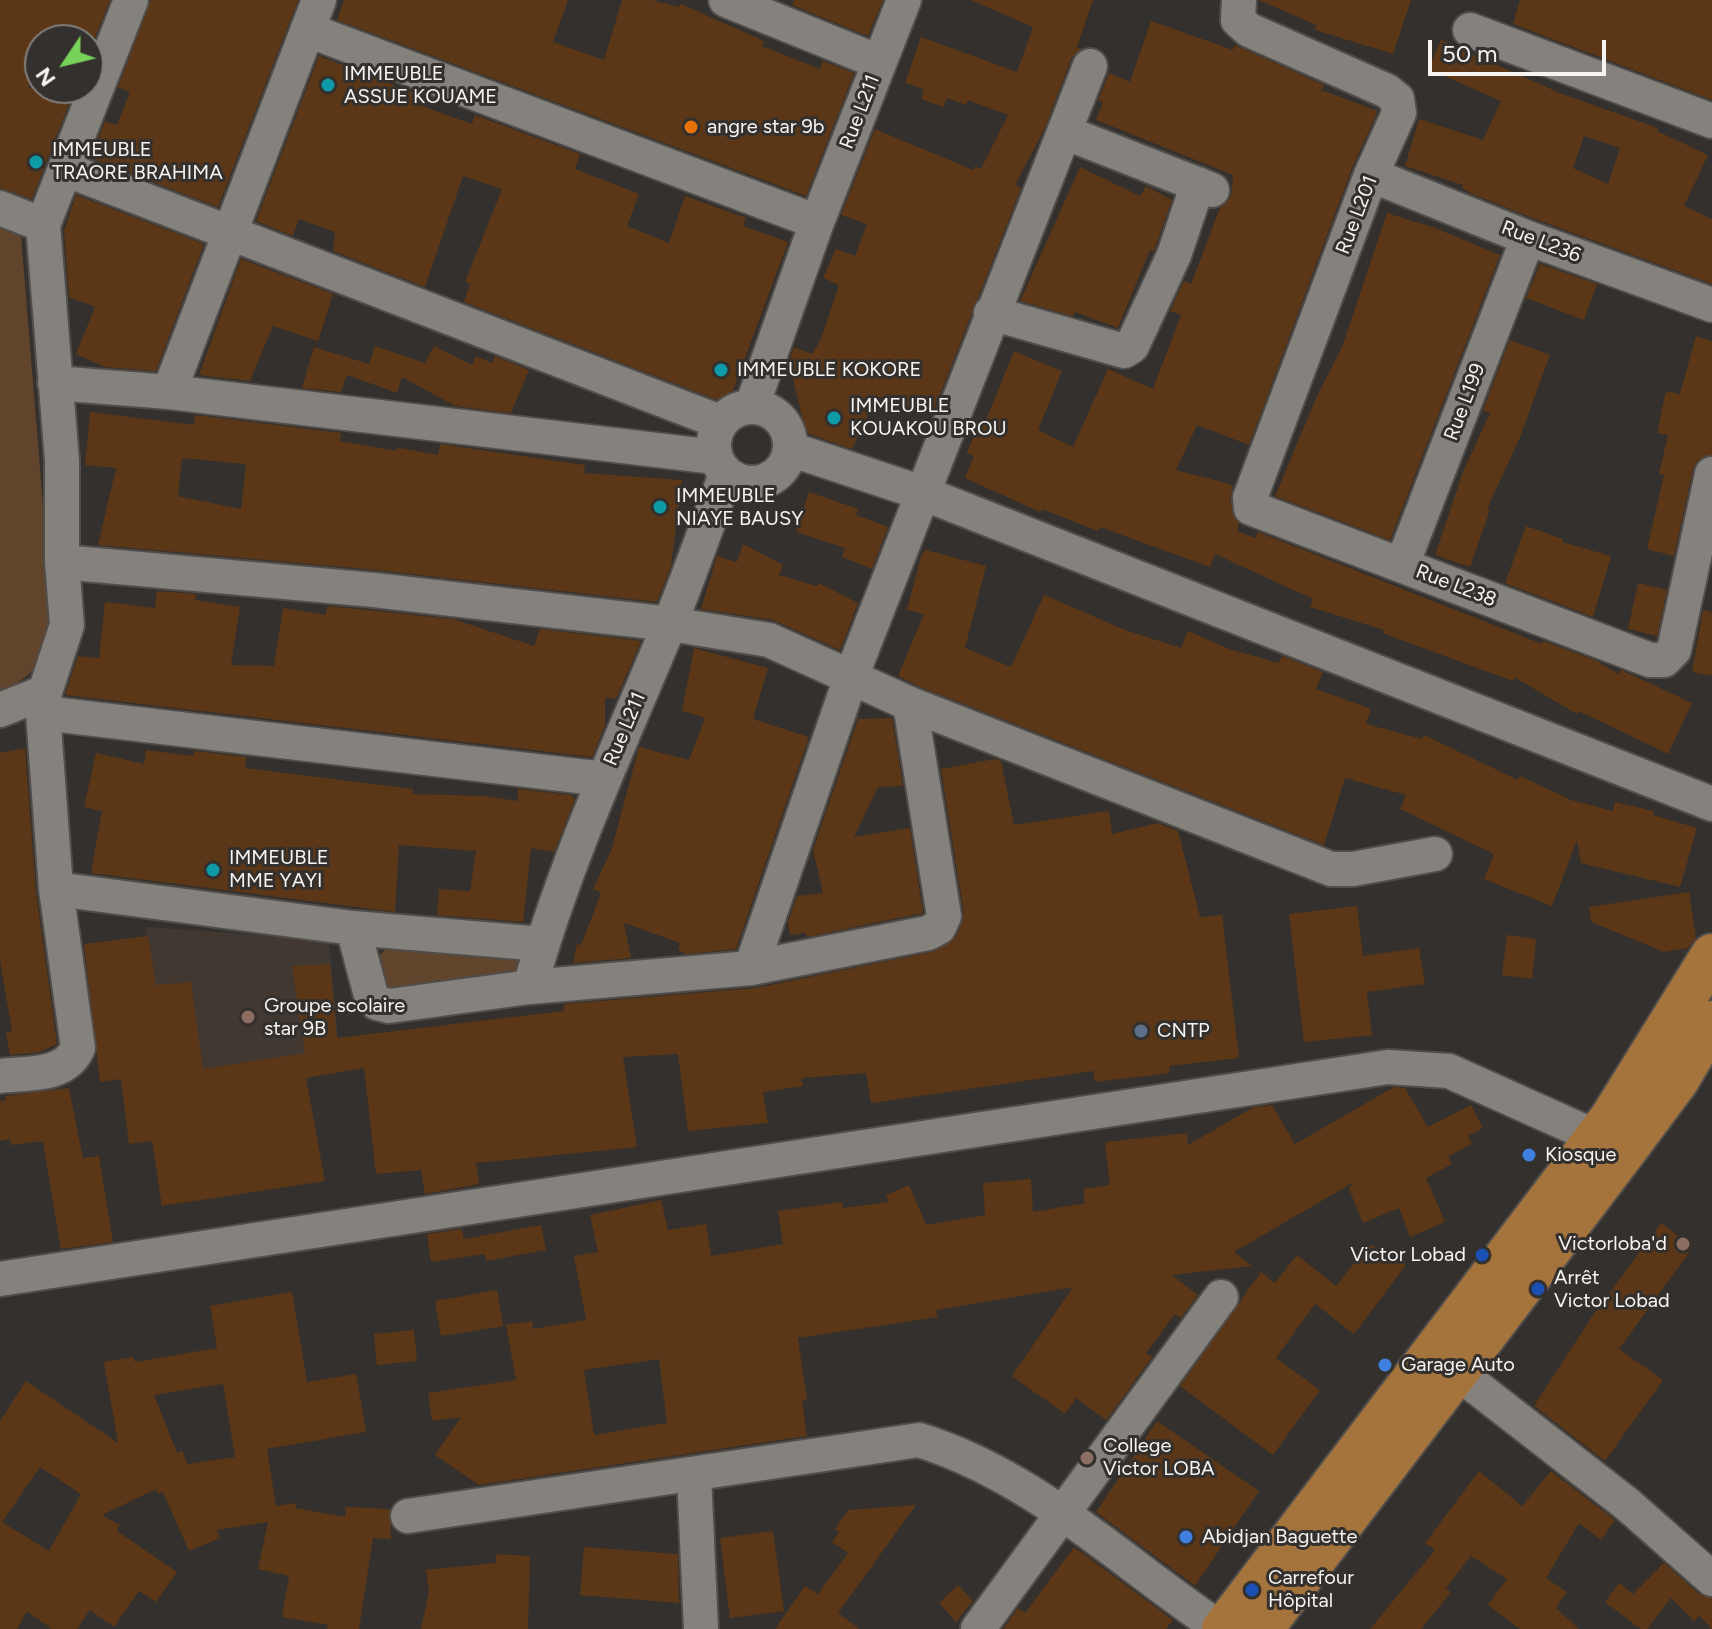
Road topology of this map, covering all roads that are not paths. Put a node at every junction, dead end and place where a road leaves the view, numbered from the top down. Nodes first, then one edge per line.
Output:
1 (131, 0) edge
2 (726, 0) edge
3 (904, 0) edge
4 (1239, 0) edge
5 (314, 15) edge
6 (1470, 30) dead end
7 (879, 62) junction
8 (1090, 66) dead end
9 (1712, 121) edge
10 (1064, 132) junction
11 (67, 170) junction
12 (1371, 175) junction
13 (0, 208) edge
14 (817, 222) junction
15 (43, 225) junction
16 (231, 234) junction
17 (1528, 238) junction
18 (1712, 305) edge
19 (991, 313) junction
20 (55, 383) junction
21 (169, 392) junction
22 (752, 406) junction
23 (720, 422) junction
24 (790, 449) junction
25 (721, 465) junction
26 (1712, 474) edge
27 (925, 494) junction
28 (1260, 513) joint
29 (62, 562) junction
30 (1402, 565) junction
31 (670, 624) junction
32 (851, 677) junction
33 (44, 703) junction
34 (910, 704) junction
35 (0, 710) edge
36 (604, 779) junction
37 (1712, 804) edge
38 (1435, 854) dead end
39 (56, 889) junction
40 (353, 928) junction
41 (542, 944) junction
42 (1712, 955) edge
43 (751, 968) junction
44 (530, 987) junction
45 (1712, 1022) edge
46 (0, 1076) edge
47 (1596, 1137) junction
48 (0, 1279) edge
49 (1221, 1297) dead end
50 (1457, 1372) junction
51 (694, 1474) junction
52 (1064, 1512) junction
53 (408, 1516) dead end
54 (1712, 1579) edge
55 (701, 1629) edge
56 (978, 1629) edge
57 (1222, 1629) edge
58 (1262, 1629) edge

1 - 11 street
2 - 7 street
3 - 7 street, Rue L211
4 - 12 street, Rue L201
5 - 14 street
5 - 16 street
6 - 9 street
7 - 14 street, Rue L211
8 - 10 street
10 - 19 street
10 - 19 street
11 - 15 street
11 - 16 street
12 - 17 street, Rue L236
12 - 28 street, Rue L201
13 - 15 street
14 - 22 street, Rue L211
15 - 20 street
16 - 21 street
16 - 23 street
17 - 18 street, Rue L236
17 - 30 street, Rue L199
19 - 27 street
20 - 21 street
20 - 29 street
21 - 25 street
22 - 23 street
22 - 24 street
23 - 25 street
24 - 25 street
24 - 27 street
25 - 31 street, Rue L211
26 - 30 street, Rue L238
27 - 32 street
27 - 37 street
28 - 30 street, Rue L238
29 - 31 street
29 - 33 street
31 - 32 street
31 - 36 street, Rue L211
32 - 34 street
32 - 43 street
33 - 35 street
33 - 36 street
33 - 39 street
34 - 38 street
34 - 43 street
36 - 41 street, Rue L211
39 - 40 street
39 - 46 street
40 - 41 street
40 - 44 street
41 - 44 street, Rue L211
42 - 47 main road
43 - 44 street
45 - 50 main road
47 - 48 street
47 - 57 main road
49 - 52 street
50 - 54 street
50 - 58 main road
51 - 52 street
51 - 53 street
51 - 55 street
52 - 56 street
52 - 57 street

